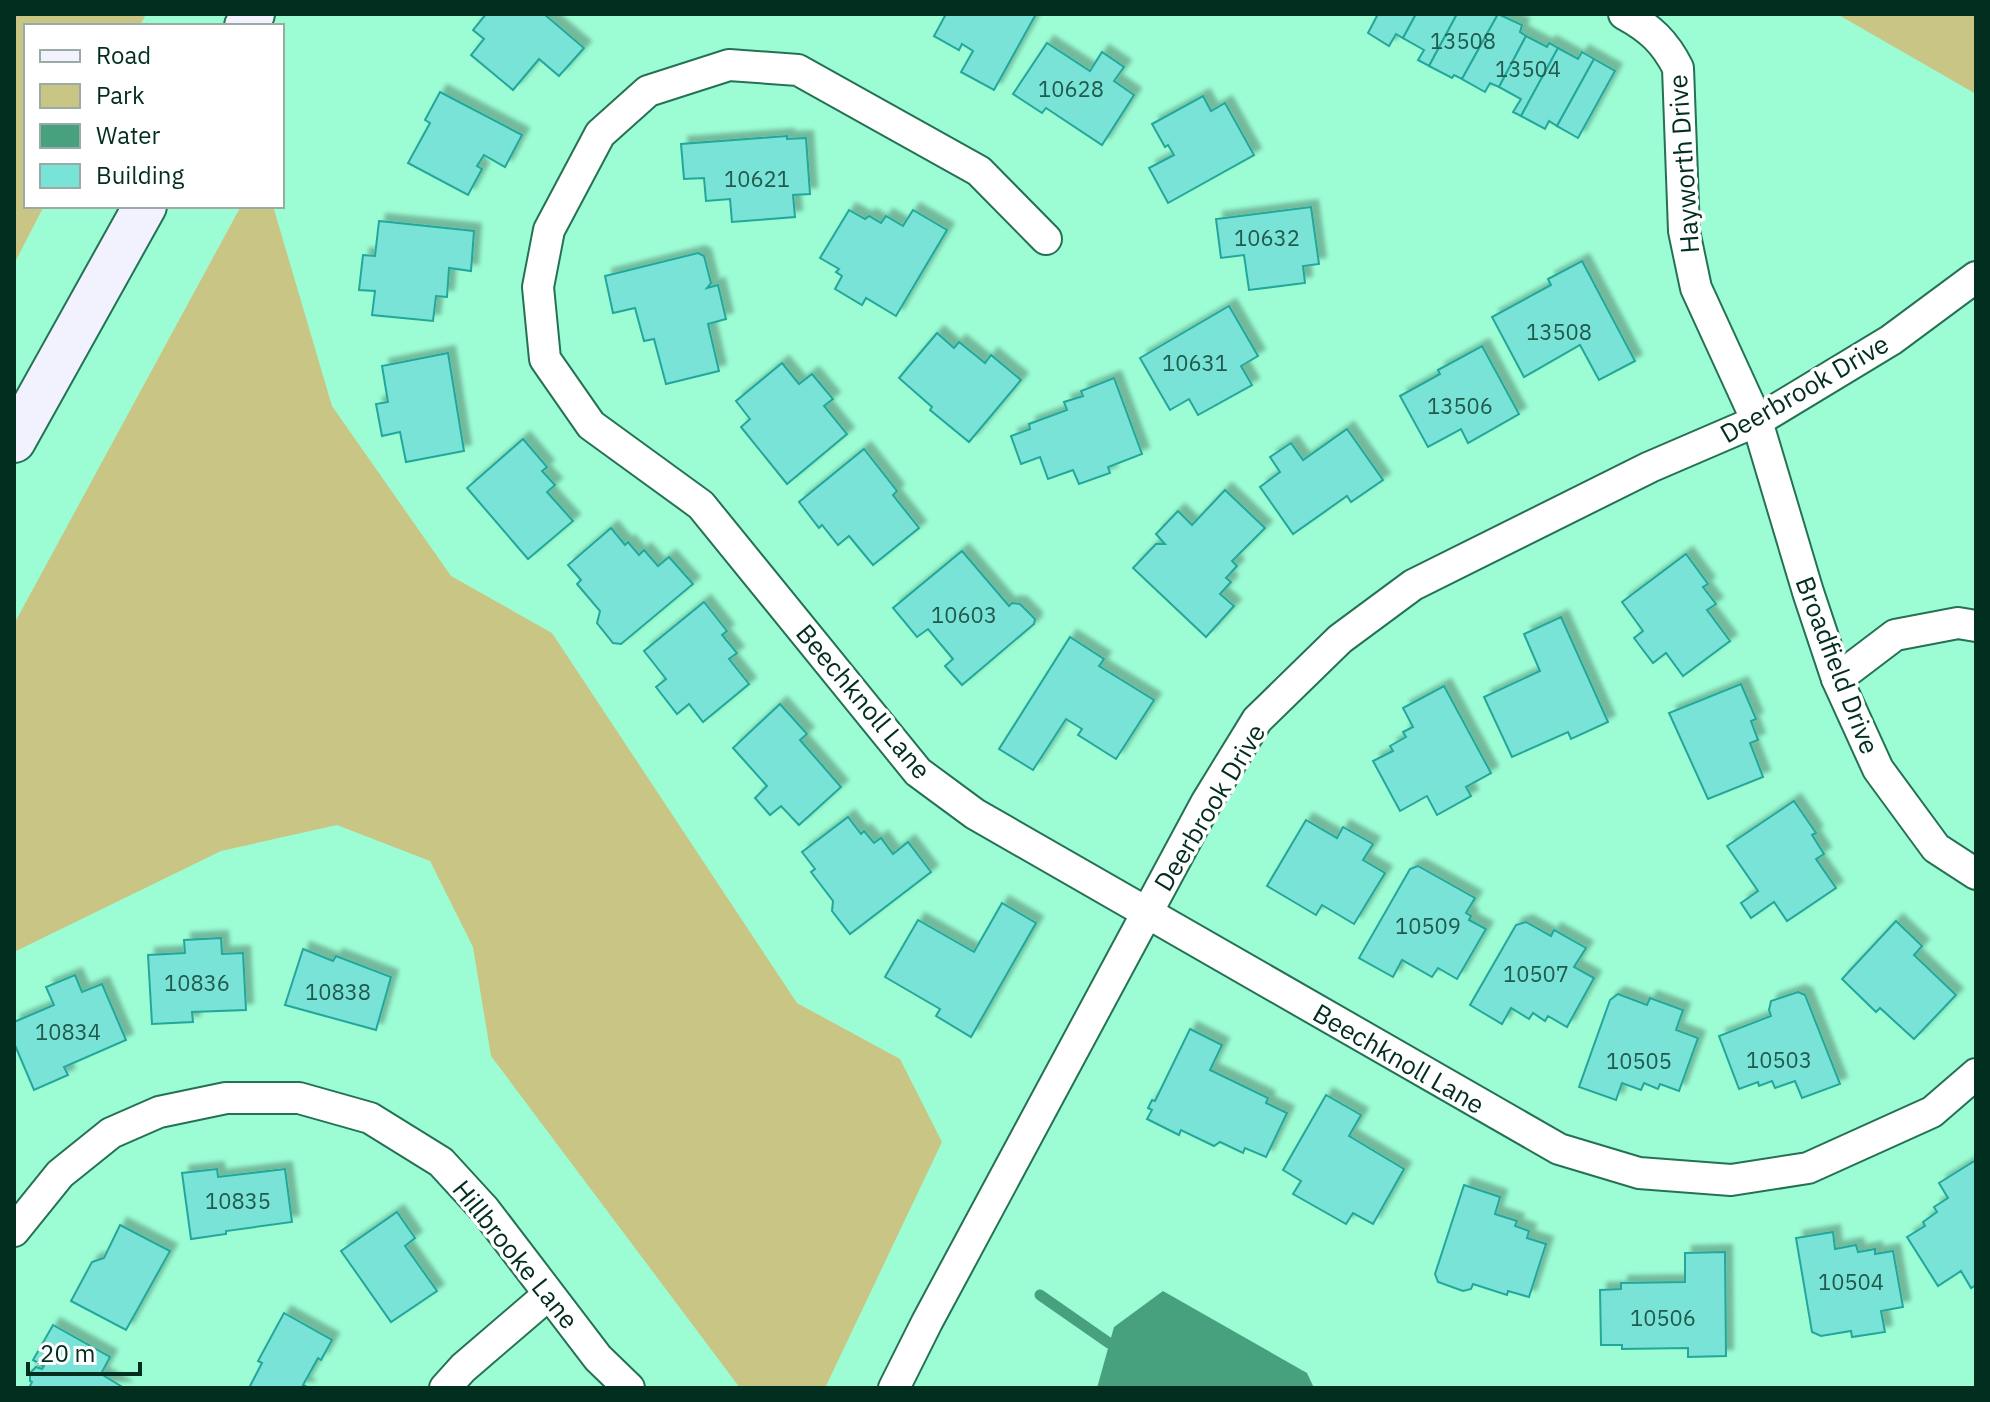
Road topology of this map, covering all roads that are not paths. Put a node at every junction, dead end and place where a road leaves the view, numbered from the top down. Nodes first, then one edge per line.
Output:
1 (1624, 14) edge
2 (144, 208) edge
3 (1046, 239) dead end
4 (1976, 277) edge
5 (1757, 421) junction
6 (14, 441) edge
7 (1976, 626) edge
8 (1837, 679) junction
9 (1976, 874) edge
10 (1147, 913) junction
11 (1976, 1074) edge
12 (14, 1231) edge
13 (548, 1295) junction
14 (445, 1388) edge
15 (629, 1388) edge
16 (894, 1388) edge

1 - 5 street, Hayworth Drive
2 - 6 main road
3 - 10 street, Beechknoll Lane
4 - 5 street, Deerbrook Drive
5 - 8 street, Broadfield Drive
5 - 10 street, Deerbrook Drive
7 - 8 street
8 - 9 street, Broadfield Drive
10 - 11 street, Beechknoll Lane
10 - 16 street, Deerbrook Drive
12 - 13 street, Hillbrooke Lane
13 - 14 street
13 - 15 street, Hillbrooke Lane

